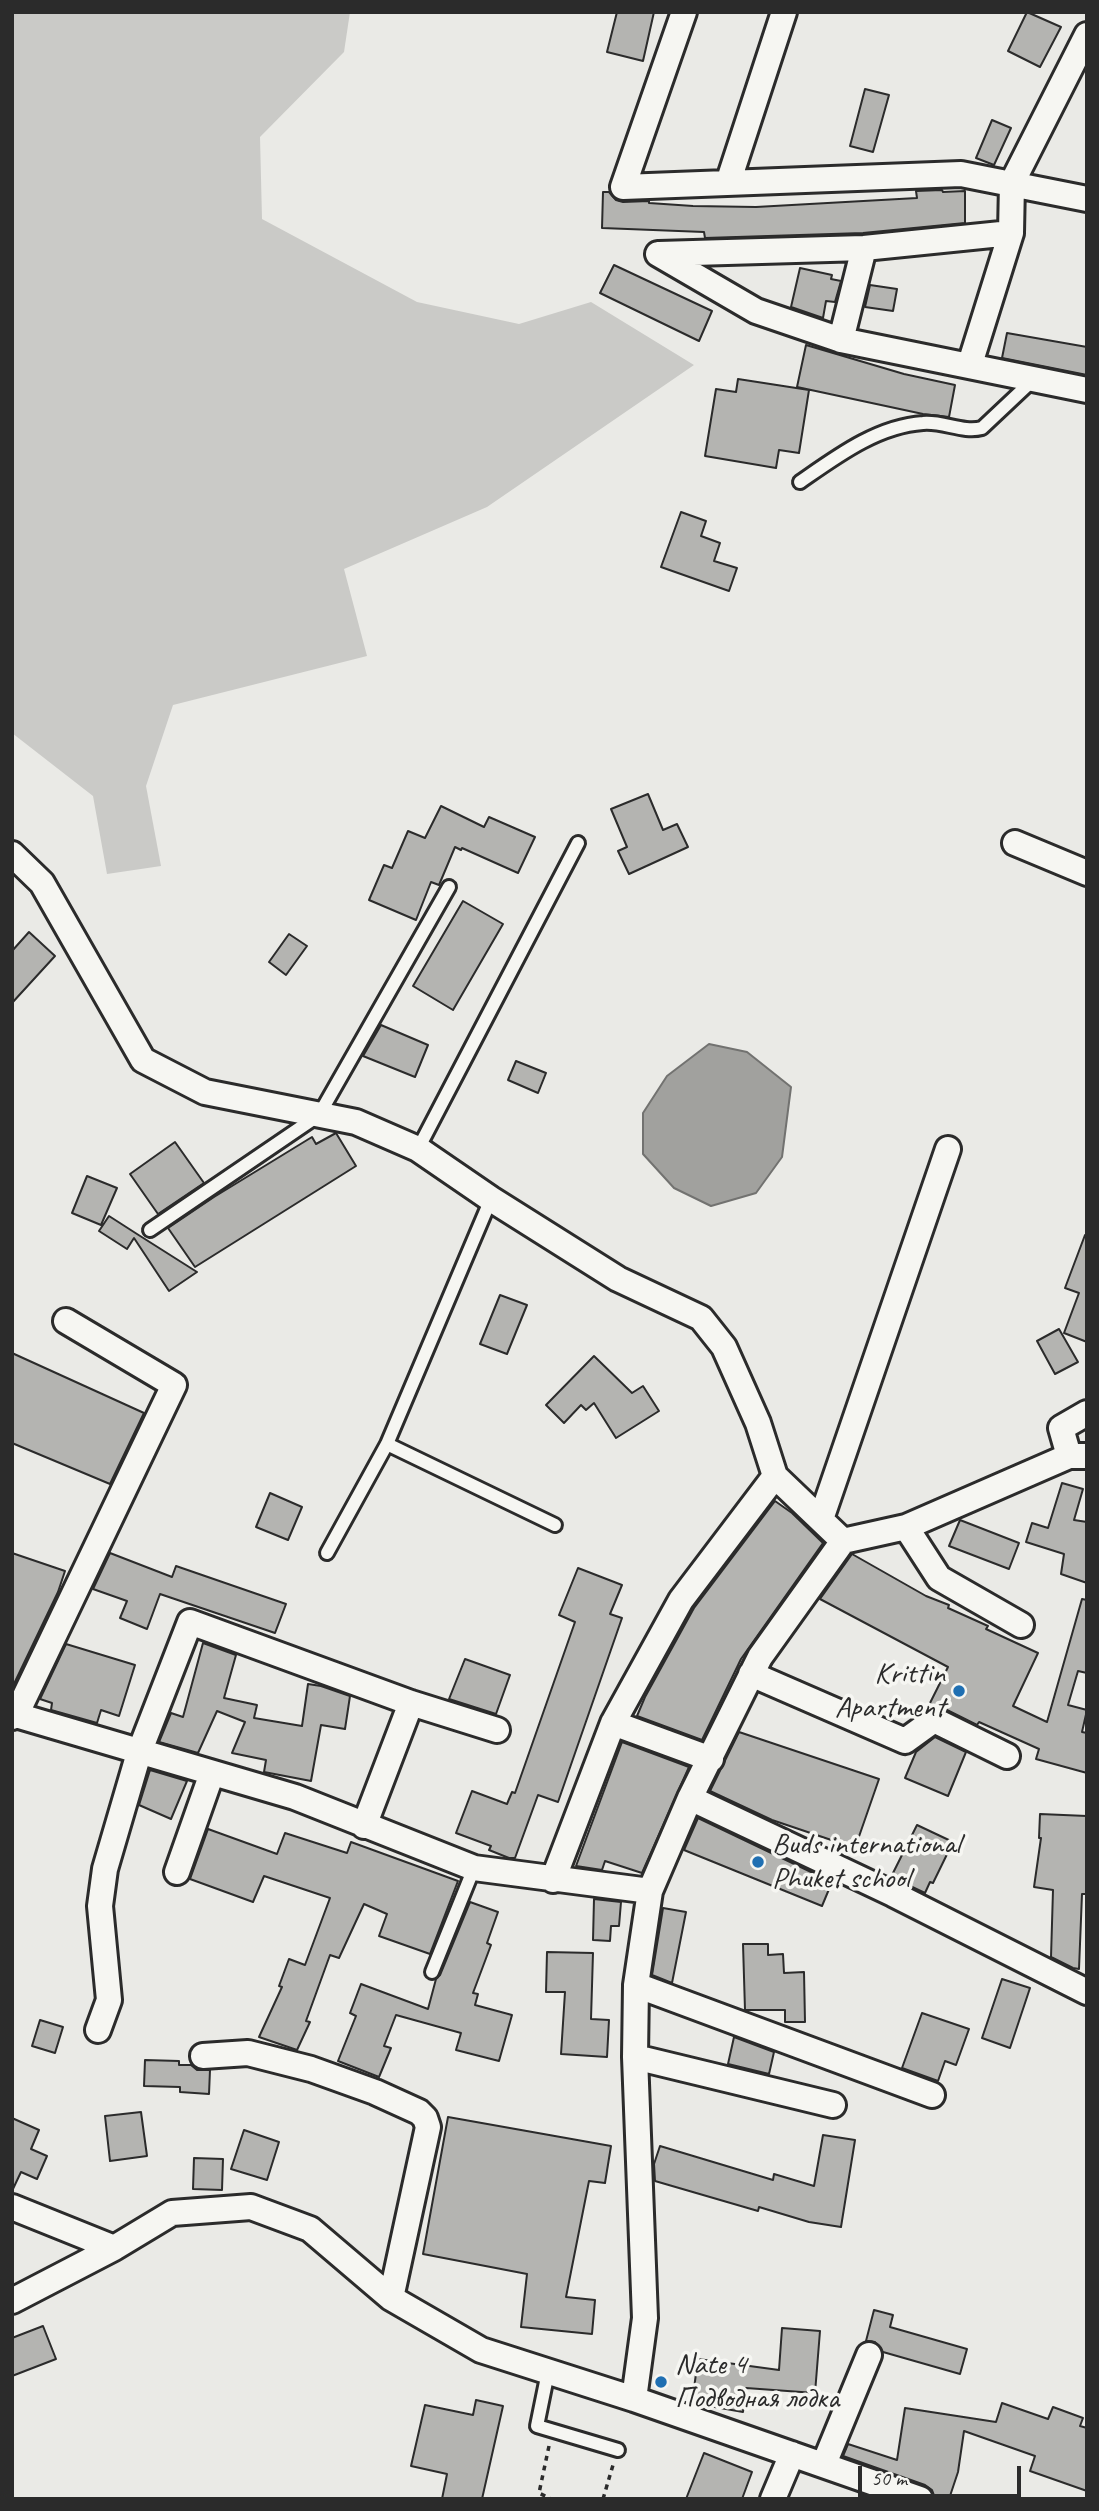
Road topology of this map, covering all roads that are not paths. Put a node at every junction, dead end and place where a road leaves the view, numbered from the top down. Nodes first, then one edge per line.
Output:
1 (684, 12) edge
2 (784, 12) edge
3 (1087, 35) edge
4 (728, 183) junction
5 (1012, 183) junction
6 (1087, 198) edge
7 (1011, 233) junction
8 (864, 248) junction
9 (841, 340) junction
10 (970, 365) junction
11 (1034, 379) junction
12 (1087, 390) edge
13 (800, 482) dead end
14 (1015, 842) dead end
15 (578, 843) dead end
16 (12, 853) edge
17 (1087, 873) edge
18 (449, 887) dead end
19 (318, 1115) junction
20 (418, 1149) junction
21 (948, 1149) dead end
22 (491, 1199) junction
23 (150, 1230) dead end
24 (66, 1321) dead end
25 (1087, 1413) edge
26 (387, 1444) junction
27 (1078, 1456) edge
28 (775, 1476) junction
29 (821, 1520) junction
30 (555, 1525) dead end
31 (906, 1527) junction
32 (843, 1541) junction
33 (327, 1553) dead end
34 (1021, 1625) dead end
35 (751, 1674) junction
36 (411, 1703) junction
37 (14, 1716) edge
38 (613, 1723) junction
39 (497, 1730) dead end
40 (139, 1753) junction
41 (1007, 1756) dead end
42 (711, 1759) junction
43 (212, 1773) junction
44 (690, 1798) junction
45 (364, 1826) junction
46 (474, 1868) junction
47 (177, 1871) dead end
48 (553, 1880) junction
49 (650, 1891) junction
50 (432, 1972) dead end
51 (636, 1985) junction
52 (1086, 1985) edge
53 (98, 2030) dead end
54 (203, 2056) dead end
55 (635, 2057) junction
56 (932, 2095) dead end
57 (833, 2105) dead end
58 (12, 2207) edge
59 (114, 2248) junction
60 (391, 2298) junction
61 (12, 2301) edge
62 (869, 2355) dead end
63 (548, 2372) junction
64 (634, 2399) junction
65 (618, 2449) road end
66 (792, 2454) junction
67 (824, 2464) junction
68 (773, 2499) edge
69 (920, 2499) edge

1 - 4 street
2 - 4 street
3 - 5 street
4 - 5 street
5 - 6 street
5 - 7 street
7 - 8 street
7 - 10 street
8 - 9 street
8 - 9 street
9 - 10 street
10 - 11 street
11 - 12 street
11 - 13 lane
14 - 17 street
15 - 20 lane
16 - 19 street
18 - 19 lane
19 - 20 street
19 - 23 lane
20 - 22 street
21 - 29 street
22 - 26 lane
22 - 28 street
24 - 37 street
25 - 27 street
26 - 30 lane
26 - 33 lane
27 - 31 street
28 - 29 street
28 - 38 street
29 - 32 street
31 - 32 street
31 - 34 street
32 - 35 street
35 - 41 street
35 - 42 street
36 - 39 street
36 - 40 street
36 - 45 street
37 - 40 street
38 - 42 street
38 - 48 street
40 - 43 street
40 - 53 street
42 - 44 street
43 - 45 street
43 - 47 street
44 - 49 street
44 - 52 street
45 - 46 street
46 - 48 street
46 - 50 lane
48 - 49 street
49 - 51 street
51 - 55 street
51 - 56 street
54 - 60 street
55 - 57 street
55 - 64 street
58 - 59 street
59 - 60 street
59 - 61 street
60 - 63 street
62 - 67 street
63 - 64 street
63 - 65 lane
64 - 66 street
66 - 67 street
66 - 68 street
67 - 69 street

